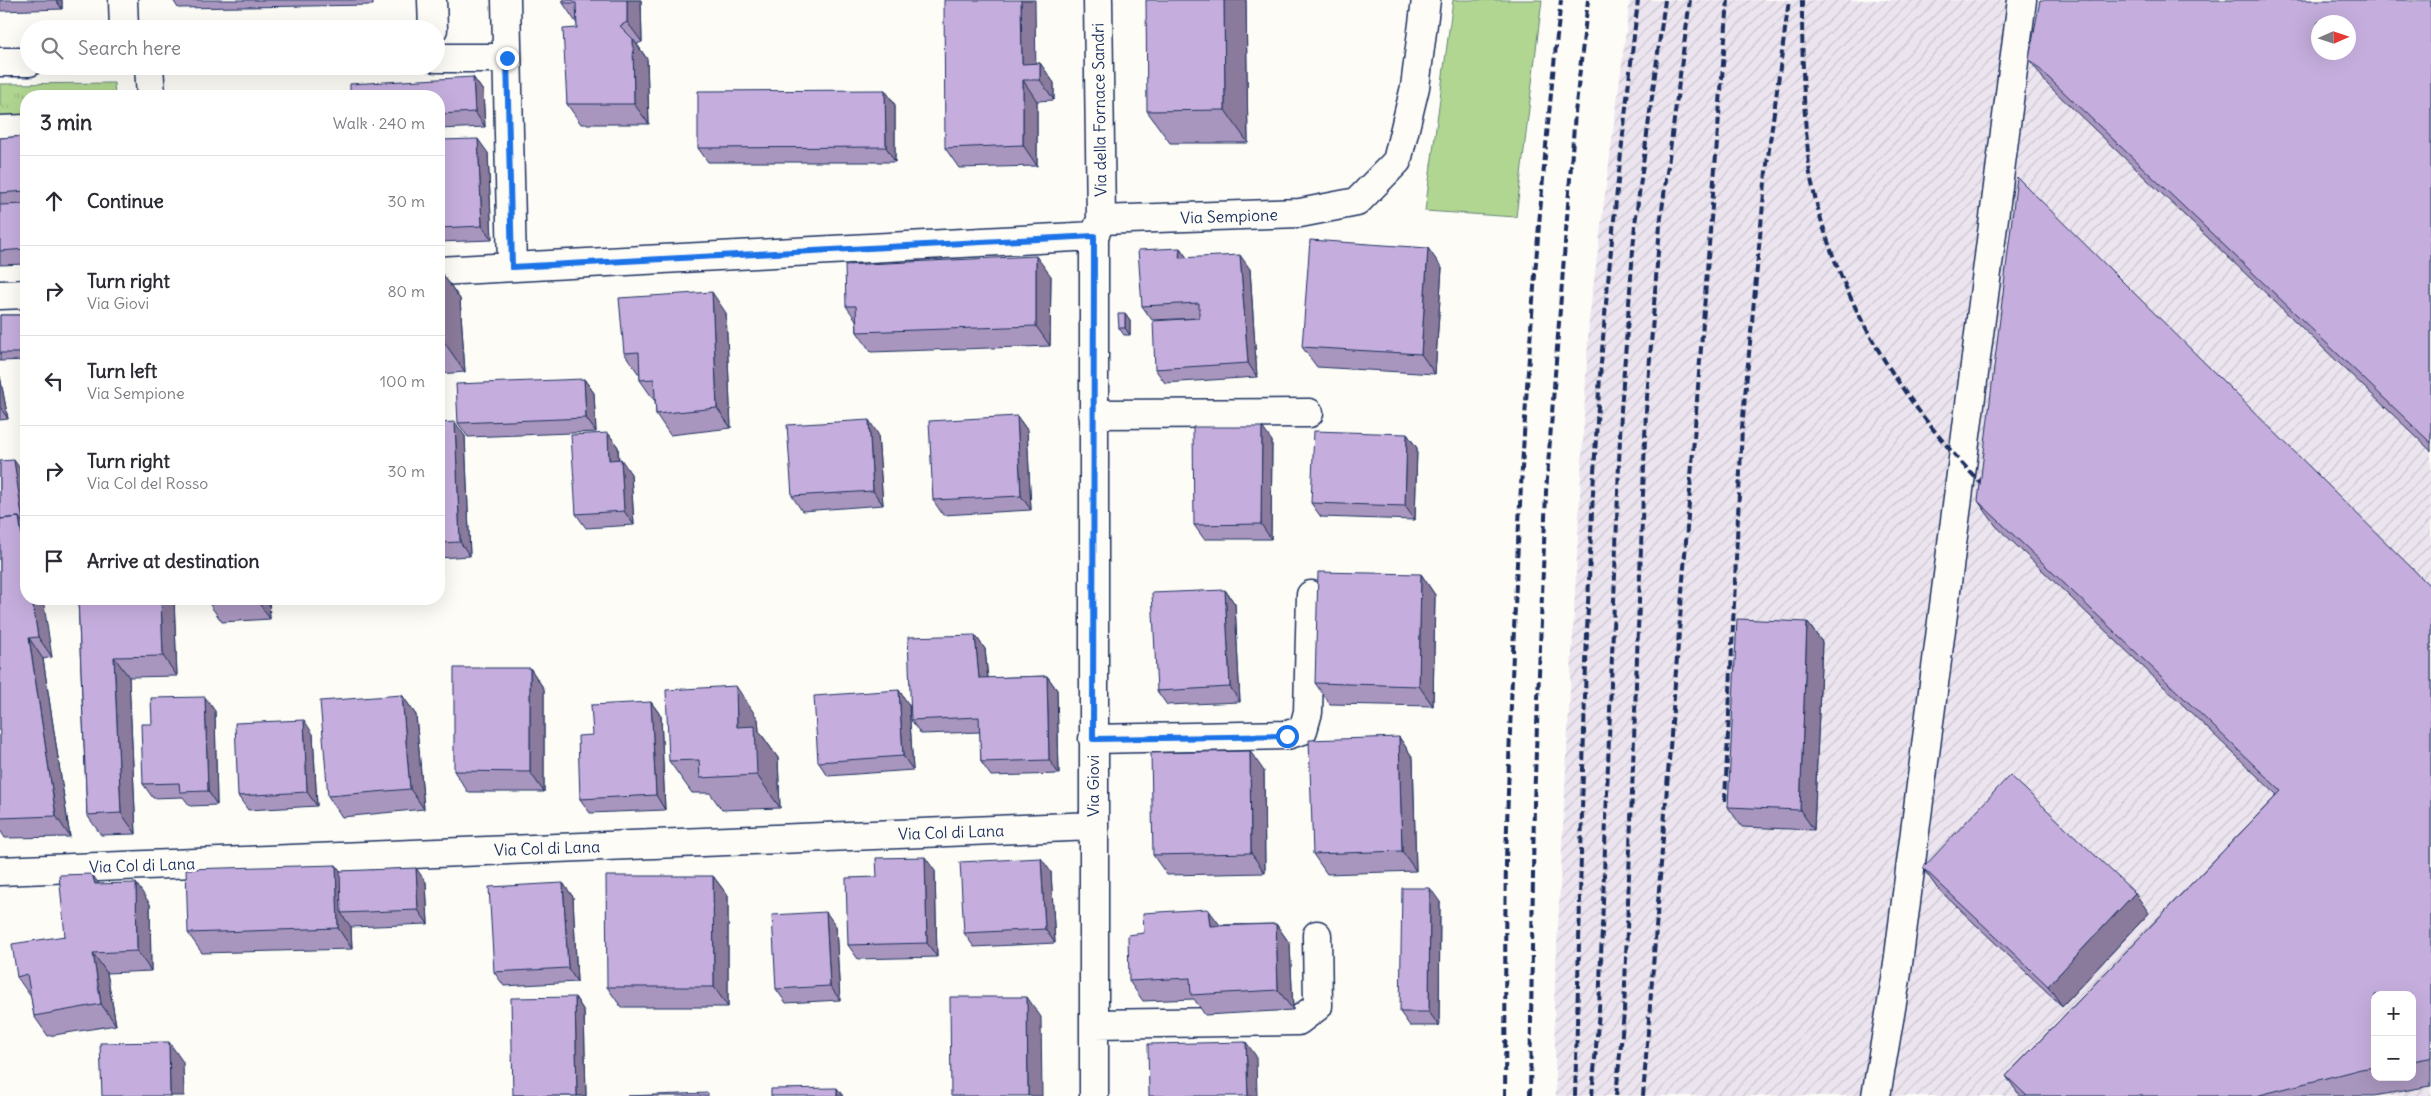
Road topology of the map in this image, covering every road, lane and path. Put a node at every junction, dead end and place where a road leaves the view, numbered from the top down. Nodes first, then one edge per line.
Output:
1 (123, 0) edge
2 (432, 0) edge
3 (506, 0) edge
4 (1098, 0) edge
5 (1426, 0) edge
6 (2022, 0) edge
7 (124, 20) edge
8 (433, 20) edge
9 (445, 58) edge
10 (507, 58) junction
11 (0, 62) edge
12 (20, 62) edge
13 (150, 75) edge
14 (151, 90) edge
15 (20, 129) edge
16 (0, 130) edge
17 (1097, 228) junction
18 (512, 267) junction
19 (445, 271) edge
20 (20, 294) edge
21 (0, 295) edge
22 (1309, 413) dead end
23 (1093, 414) junction
24 (1311, 595) dead end
25 (1093, 739) junction
26 (1093, 826) junction
27 (0, 871) edge
28 (1316, 935) dead end
29 (1094, 1024) junction
30 (1094, 1096) edge
31 (1876, 1096) edge

1 - 7 street
2 - 8 street
3 - 10 street
4 - 17 street, Via della Fornace Sandri
5 - 17 street, Via Sempione
6 - 31 street
9 - 10 street
10 - 18 street
11 - 12 street
13 - 14 street
15 - 16 street
17 - 18 street, Via Sempione
17 - 23 street, Via Giovi
18 - 19 street, Via Sempione
20 - 21 street
22 - 23 street
23 - 25 street, Via Giovi
24 - 25 street
25 - 26 street, Via Giovi
26 - 27 street, Via Col di Lana
26 - 29 street, Via Giovi
28 - 29 street
29 - 30 street, Via Giovi

